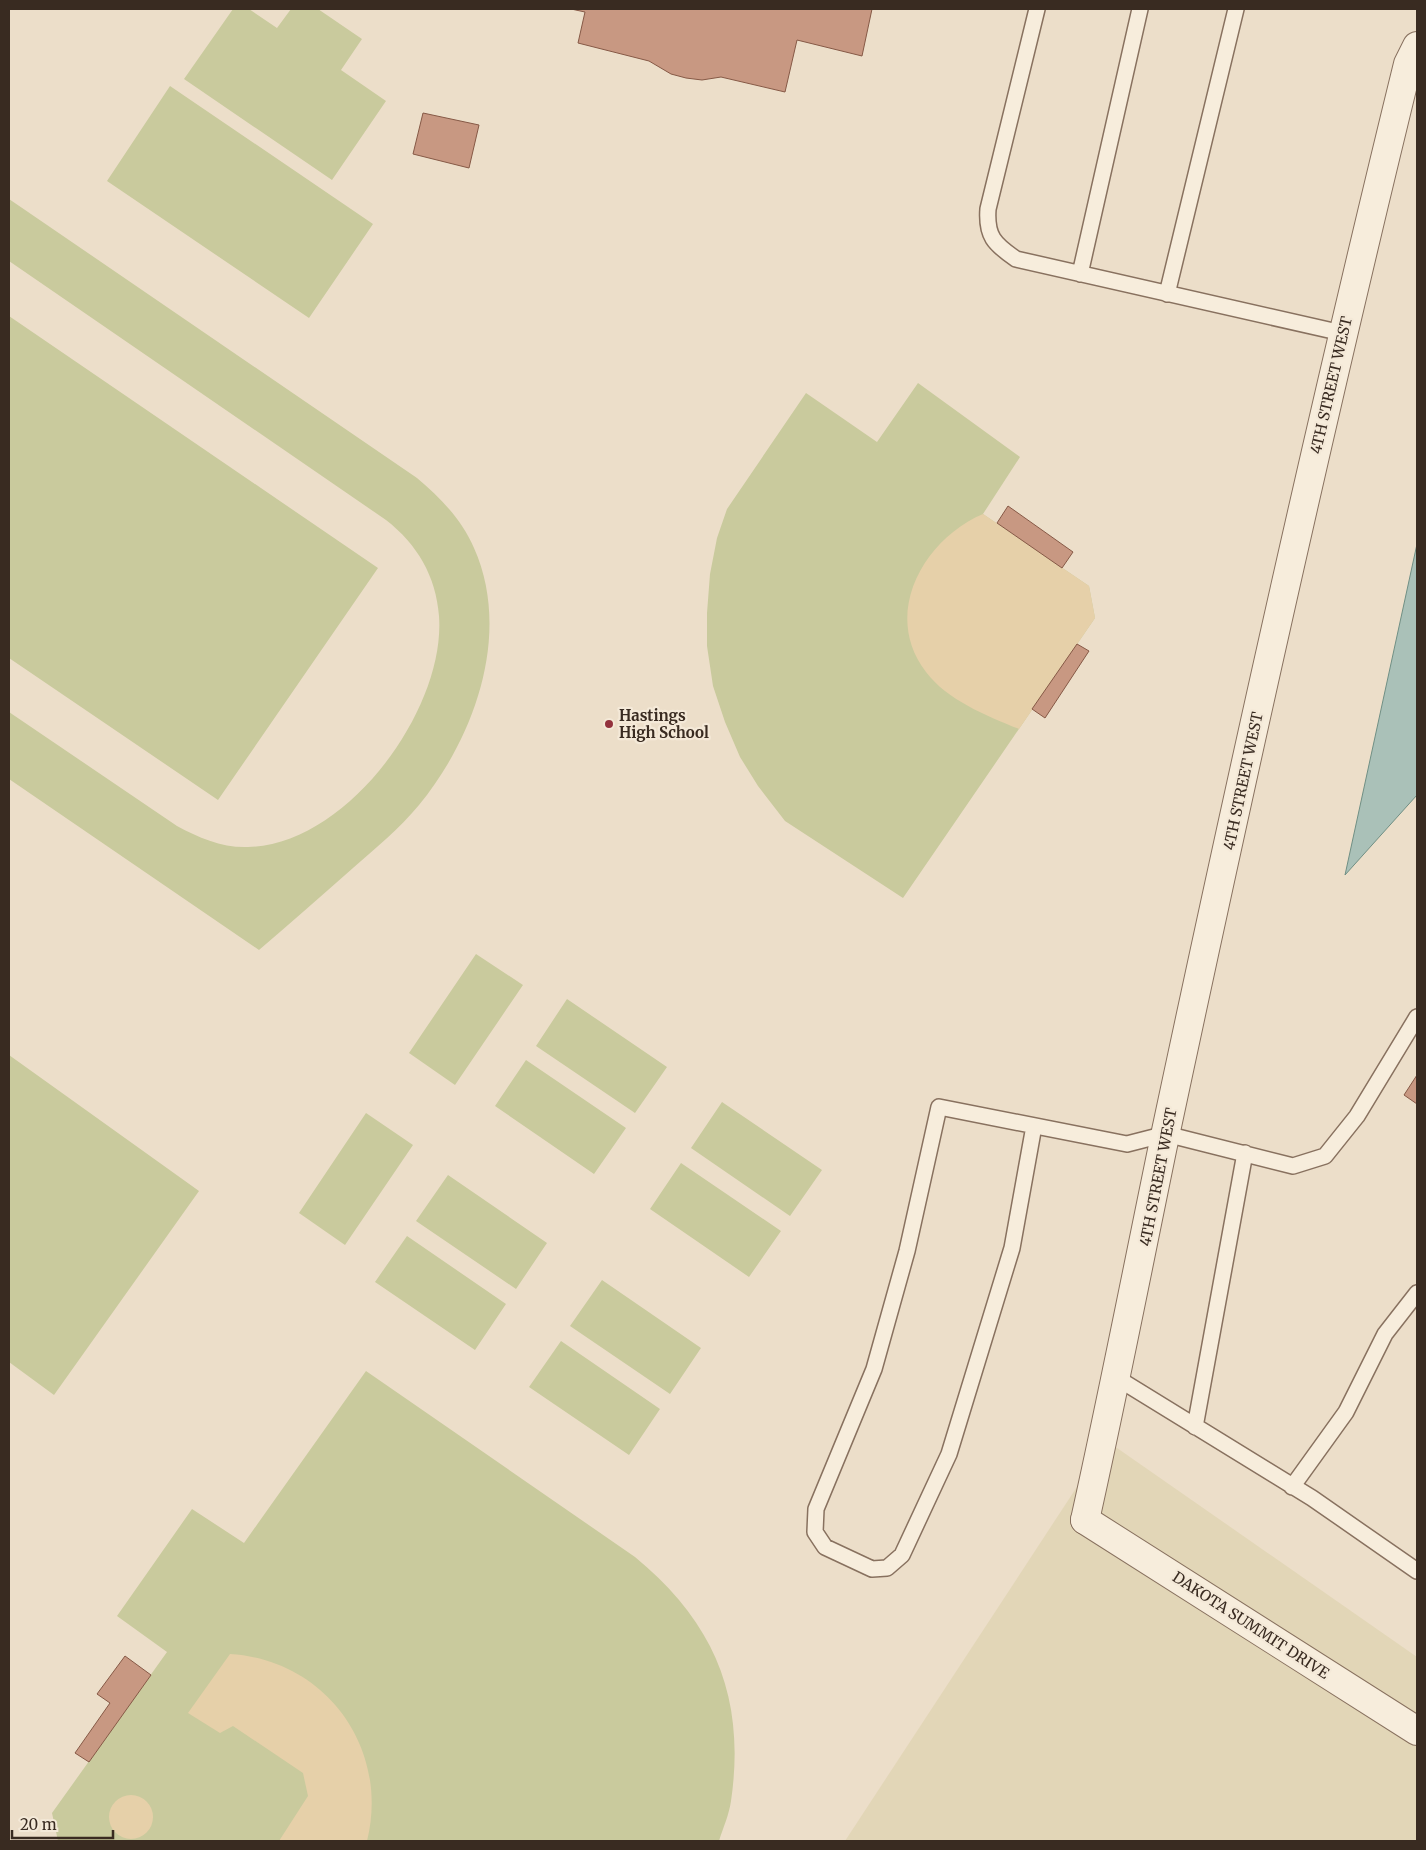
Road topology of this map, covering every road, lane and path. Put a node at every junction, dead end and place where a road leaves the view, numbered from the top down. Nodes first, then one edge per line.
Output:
1 (1037, 9) edge
2 (1140, 9) edge
3 (1236, 9) edge
4 (1417, 46) edge
5 (1080, 274) junction
6 (1168, 294) junction
7 (1342, 333) junction
8 (1417, 1017) edge
9 (1034, 1126) junction
10 (1166, 1134) junction
11 (1246, 1153) junction
12 (1417, 1294) edge
13 (1117, 1378) junction
14 (1196, 1427) junction
15 (1292, 1487) junction
16 (1085, 1520) joint
17 (1417, 1571) edge
18 (1417, 1731) edge

1 - 5 lane
2 - 5 lane
3 - 6 lane
4 - 7 street, 4TH STREET WEST
5 - 6 lane
6 - 7 lane
7 - 10 street, 4TH STREET WEST
8 - 11 lane
9 - 9 lane
9 - 10 lane
10 - 11 lane
10 - 13 street, 4TH STREET WEST
11 - 14 lane
12 - 15 lane
13 - 14 lane
13 - 16 street, 4TH STREET WEST
14 - 15 lane
15 - 17 lane
16 - 18 street, DAKOTA SUMMIT DRIVE

